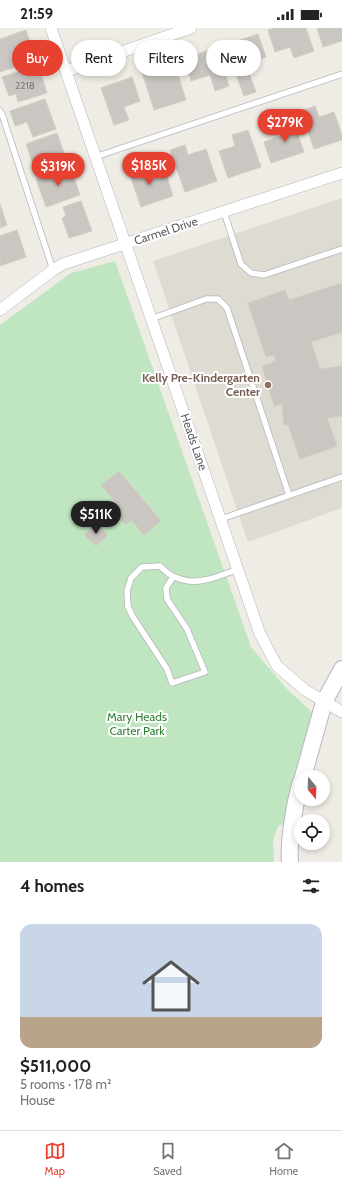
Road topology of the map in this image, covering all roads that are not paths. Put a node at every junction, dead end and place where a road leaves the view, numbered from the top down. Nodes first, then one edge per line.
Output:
1 (51, 28) edge
2 (191, 28) edge
3 (66, 71) junction
4 (342, 74) edge
5 (0, 111) edge
6 (95, 158) junction
7 (342, 173) edge
8 (224, 212) junction
9 (125, 244) junction
10 (342, 249) edge
11 (53, 270) junction
12 (0, 309) edge
13 (151, 319) junction
14 (342, 478) edge
15 (289, 496) junction
16 (220, 519) junction
17 (238, 569) junction
18 (173, 577) junction
19 (342, 669) edge
20 (324, 702) junction
21 (342, 712) edge
22 (304, 770) edge
23 (296, 806) edge
24 (290, 862) edge

1 - 3 street, Heads Lane
2 - 3 street
3 - 6 street, Heads Lane
4 - 6 lane
5 - 11 lane
6 - 9 street, Heads Lane
7 - 8 street, Carmel Drive
8 - 9 street, Carmel Drive
8 - 10 lane
9 - 11 street, Carmel Drive
9 - 13 street, Heads Lane
11 - 12 street, Carmel Drive
13 - 15 lane
13 - 16 street, Heads Lane
14 - 15 lane
15 - 16 lane
16 - 17 street, Heads Lane
17 - 18 lane
17 - 20 street, Heads Lane
18 - 18 lane
19 - 20 main road
20 - 21 street, Heads Lane
20 - 22 main road
23 - 24 main road

